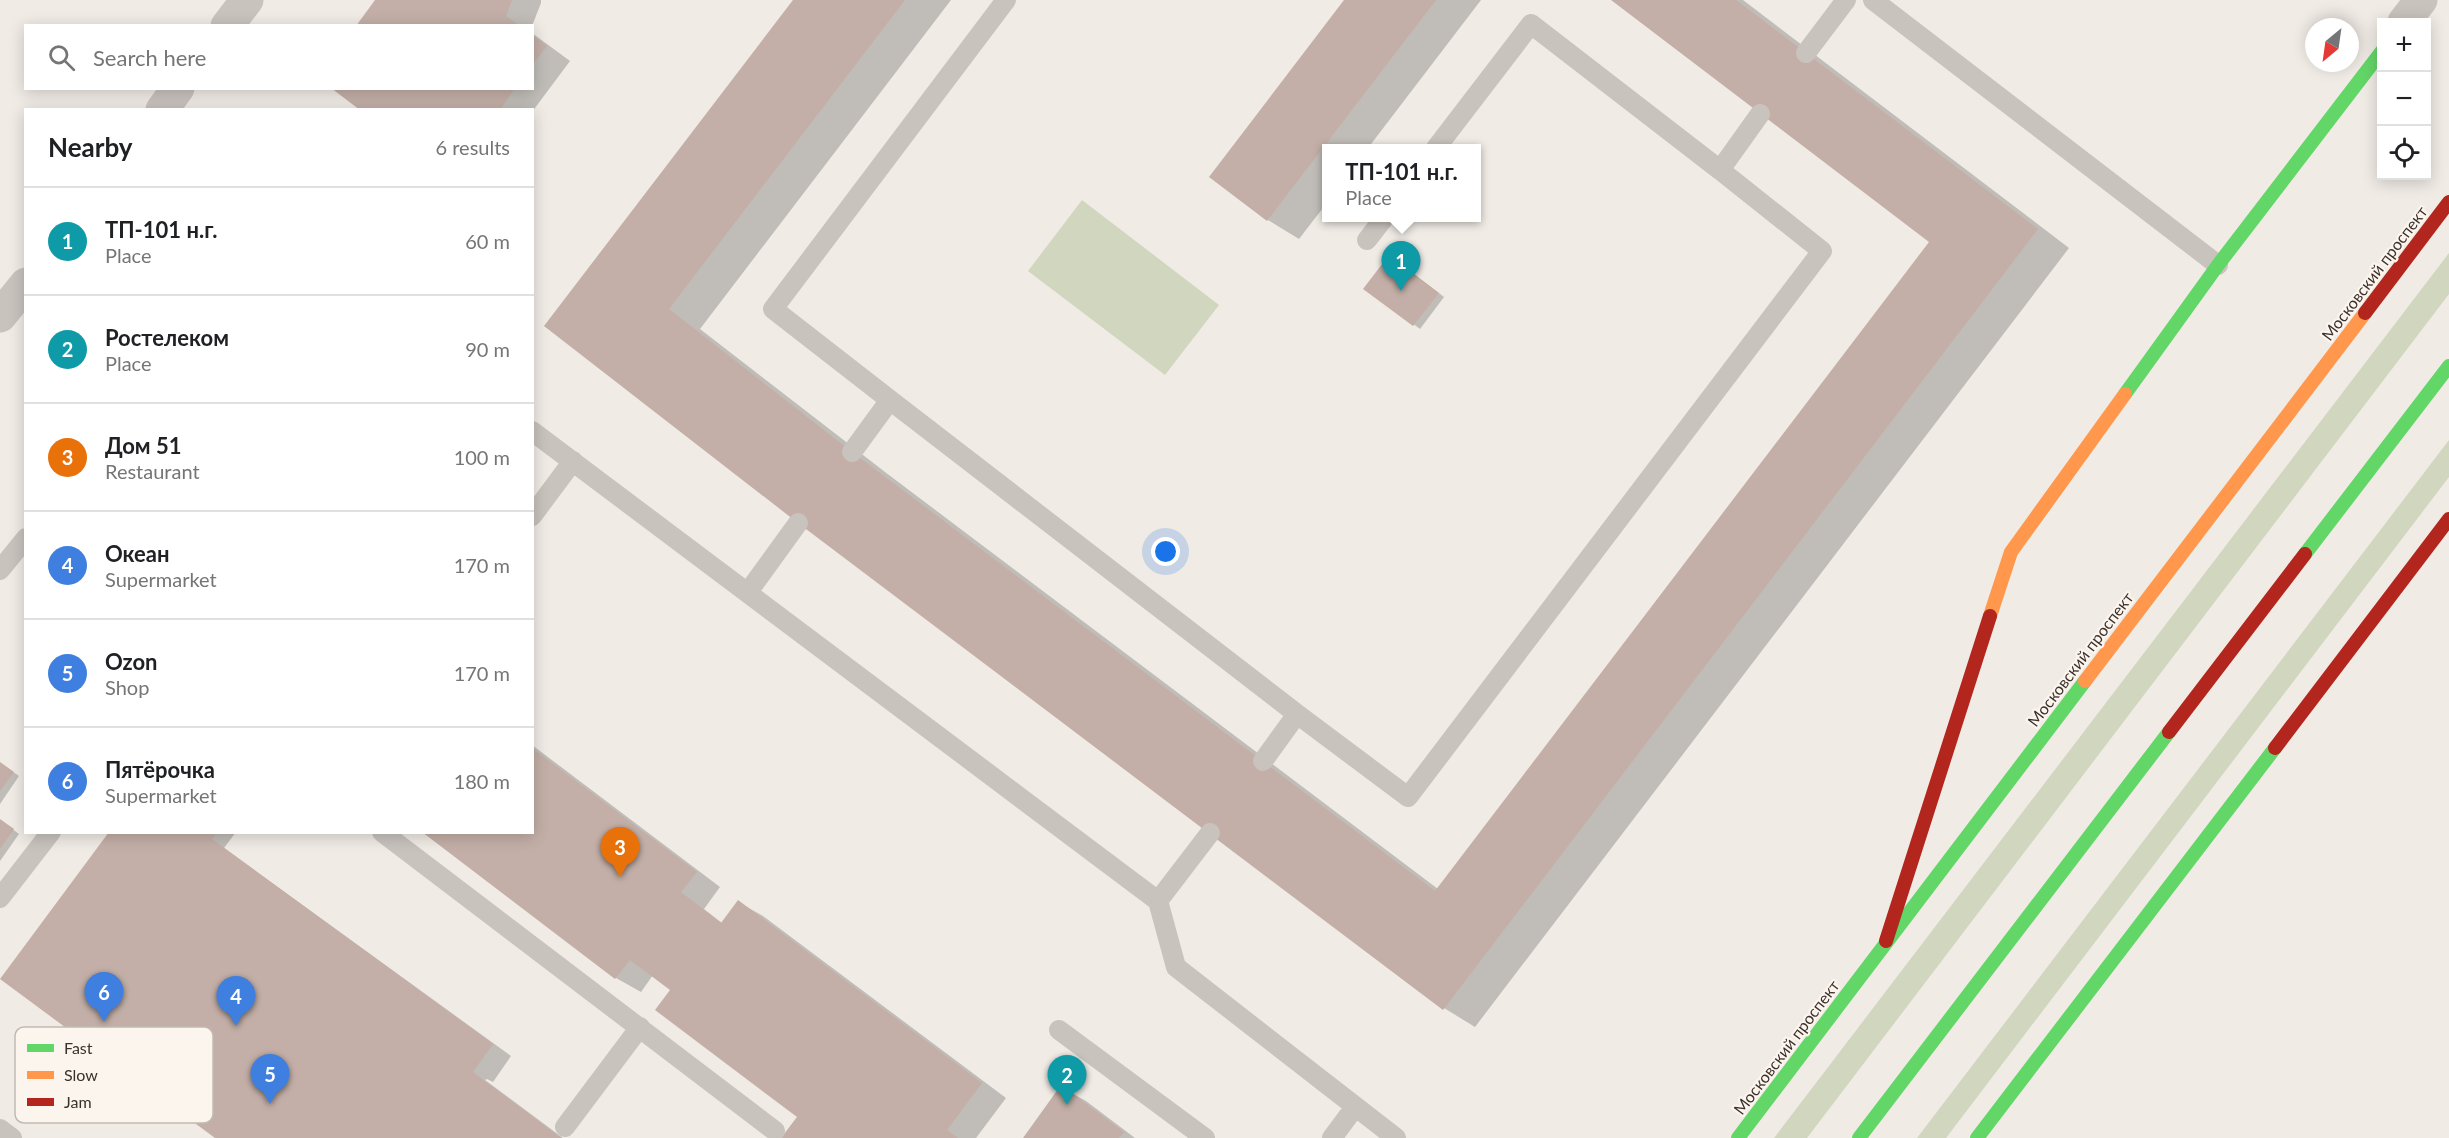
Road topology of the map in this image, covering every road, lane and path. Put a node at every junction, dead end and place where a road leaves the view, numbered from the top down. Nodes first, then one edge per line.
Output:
1 (247, 0) edge
2 (1006, 0) edge
3 (1846, 0) edge
4 (1873, 0) edge
5 (2421, 0) edge
6 (2407, 18) edge
7 (229, 24) edge
8 (1806, 53) dead end
9 (2377, 58) edge
10 (177, 90) edge
11 (163, 108) edge
12 (1760, 114) dead end
13 (1439, 144) edge
14 (1720, 171) junction
15 (2449, 202) edge
16 (1381, 222) edge
17 (1367, 240) dead end
18 (2218, 265) junction
19 (24, 286) edge
20 (0, 316) edge
21 (2449, 366) edge
22 (890, 400) junction
23 (534, 432) edge
24 (852, 452) dead end
25 (573, 461) junction
26 (534, 513) edge
27 (2449, 519) edge
28 (798, 523) dead end
29 (24, 540) edge
30 (0, 570) edge
31 (748, 592) junction
32 (1297, 714) junction
33 (1263, 761) dead end
34 (1210, 833) dead end
35 (49, 834) edge
36 (385, 834) edge
37 (0, 898) edge
38 (1158, 901) junction
39 (1885, 943) junction
40 (640, 1027) junction
41 (1059, 1030) dead end
42 (1355, 1107) junction
43 (565, 1127) dead end
44 (0, 1129) edge
45 (775, 1131) dead end
46 (12, 1138) edge
47 (1205, 1138) edge
48 (1332, 1138) edge
49 (1396, 1138) edge
50 (1738, 1138) edge
51 (1859, 1138) edge
52 (1977, 1138) edge

1 - 7 street
2 - 22 lane
3 - 8 lane
4 - 18 lane
5 - 6 street
9 - 18 main road
10 - 11 street
12 - 14 lane
13 - 14 lane
14 - 32 lane
15 - 39 main road, Московский проспект
16 - 17 lane
18 - 39 main road
19 - 20 street
21 - 51 main road
22 - 24 lane
22 - 32 lane
23 - 25 lane
25 - 26 lane
25 - 31 lane
27 - 52 main road
28 - 31 lane
29 - 30 lane
31 - 38 lane
32 - 33 lane
34 - 38 lane
35 - 37 lane
36 - 40 lane
38 - 42 lane
39 - 50 main road, Московский проспект
40 - 43 lane
40 - 45 lane
41 - 47 lane
42 - 48 lane
42 - 49 lane
44 - 46 lane

